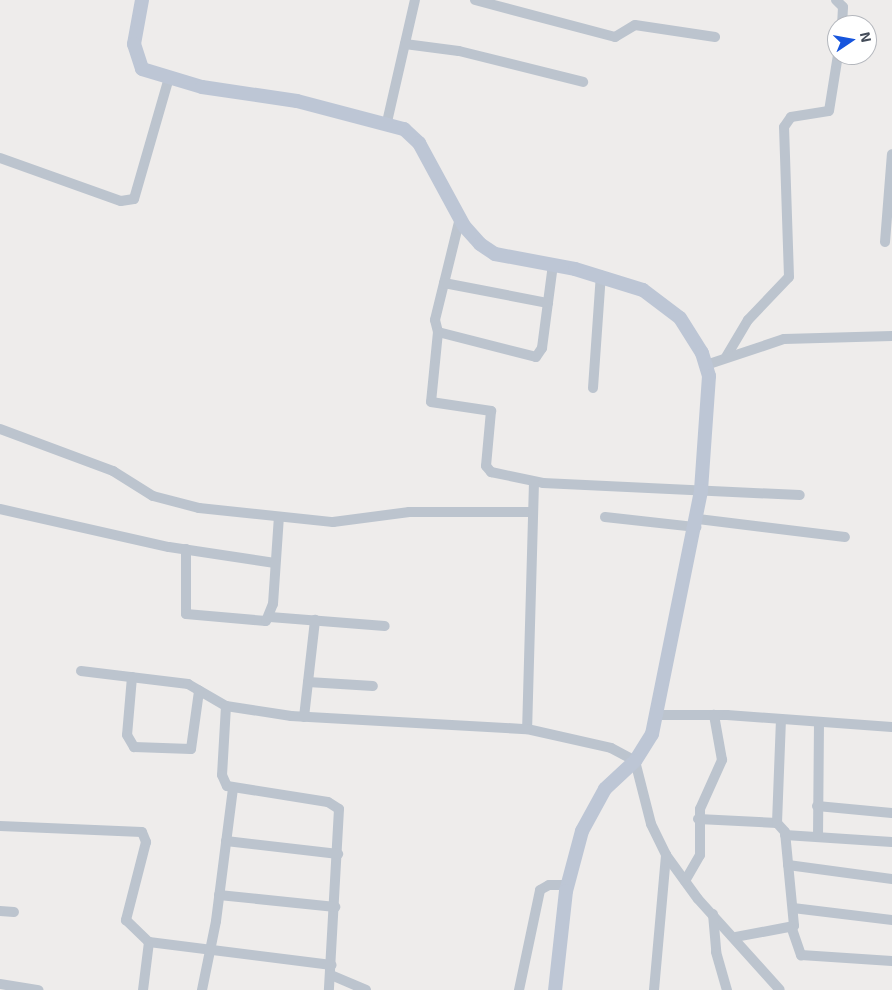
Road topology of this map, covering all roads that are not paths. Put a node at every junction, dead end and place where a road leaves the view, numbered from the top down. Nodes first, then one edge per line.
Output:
1 (142, 0) edge
2 (415, 0) edge
3 (475, 0) edge
4 (836, 0) edge
5 (843, 15) edge
6 (715, 37) dead end
7 (405, 44) junction
8 (836, 65) edge
9 (169, 78) junction
10 (584, 82) dead end
11 (387, 116) junction
12 (892, 154) edge
13 (0, 158) edge
14 (460, 218) junction
15 (885, 242) dead end
16 (553, 265) junction
17 (602, 275) junction
18 (444, 283) junction
19 (548, 303) junction
20 (438, 332) junction
21 (892, 336) edge
22 (728, 353) junction
23 (706, 365) junction
24 (593, 388) dead end
25 (0, 429) edge
26 (534, 482) junction
27 (701, 491) junction
28 (800, 495) dead end
29 (0, 509) edge
30 (532, 512) junction
31 (279, 517) junction
32 (605, 517) dead end
33 (697, 523) junction
34 (845, 537) dead end
35 (186, 549) junction
36 (275, 563) junction
37 (270, 617) junction
38 (315, 620) junction
39 (385, 626) dead end
40 (80, 671) dead end
41 (132, 677) junction
42 (308, 682) junction
43 (373, 686) dead end
44 (199, 691) junction
45 (226, 706) junction
46 (714, 714) junction
47 (656, 715) junction
48 (304, 717) junction
49 (781, 721) junction
50 (819, 725) junction
51 (892, 727) edge
52 (527, 729) junction
53 (635, 762) junction
54 (233, 788) junction
55 (817, 806) junction
56 (892, 813) edge
57 (698, 819) junction
58 (777, 823) junction
59 (0, 826) edge
60 (785, 835) junction
61 (818, 837) junction
62 (226, 841) junction
63 (892, 842) edge
64 (338, 854) junction
65 (666, 855) junction
66 (788, 865) junction
67 (892, 879) edge
68 (685, 881) junction
69 (568, 885) junction
70 (219, 895) junction
71 (335, 907) junction
72 (793, 908) junction
73 (0, 911) edge
74 (14, 912) dead end
75 (713, 914) junction
76 (892, 920) edge
77 (792, 929) junction
78 (736, 937) junction
79 (149, 942) junction
80 (210, 950) junction
81 (892, 961) edge
82 (331, 970) junction
83 (0, 984) edge
84 (35, 990) edge
85 (143, 990) edge
86 (202, 990) edge
87 (329, 990) edge
88 (366, 990) edge
89 (519, 990) edge
90 (555, 990) edge
91 (654, 990) edge
92 (728, 990) edge
93 (780, 990) edge

1 - 9 street
2 - 7 street
3 - 6 street
4 - 5 street
7 - 10 street
7 - 11 street
8 - 22 street
9 - 11 street
9 - 13 street
11 - 14 street
12 - 15 street
14 - 16 street
14 - 18 street
16 - 17 street
16 - 19 street
17 - 23 street
17 - 24 street
18 - 19 street
18 - 20 street
19 - 20 street
20 - 26 street
21 - 22 street
22 - 23 street
23 - 27 street
25 - 31 street
26 - 27 street
26 - 30 street
27 - 28 street
27 - 33 street
29 - 35 street
30 - 31 street
30 - 52 street
31 - 36 street
32 - 33 street
33 - 34 street
33 - 47 street
35 - 36 street
35 - 37 street
36 - 37 street
37 - 38 street
38 - 39 street
38 - 42 street
40 - 41 street
41 - 44 street
41 - 44 street
42 - 43 street
42 - 48 street
44 - 45 street
45 - 48 street
45 - 54 street
46 - 47 street
46 - 49 street
46 - 57 street
47 - 53 street
48 - 52 street
49 - 50 street
49 - 58 street
50 - 51 street
50 - 55 street
52 - 53 street
53 - 65 street
53 - 69 street
54 - 62 street
54 - 64 street
55 - 56 street
55 - 61 street
57 - 58 street
57 - 68 street
58 - 60 street
59 - 79 street
60 - 61 street
60 - 66 street
61 - 63 street
62 - 64 street
62 - 70 street
64 - 71 street
65 - 68 street
65 - 91 street
66 - 67 street
66 - 72 street
68 - 75 street
69 - 89 street
69 - 90 street
70 - 71 street
70 - 80 street
71 - 82 street
72 - 76 street
72 - 77 street
73 - 74 street
75 - 78 street
75 - 92 street
77 - 78 street
77 - 81 street
78 - 93 street
79 - 80 street
79 - 85 street
80 - 82 street
80 - 86 street
82 - 87 street
82 - 88 street
83 - 84 street

